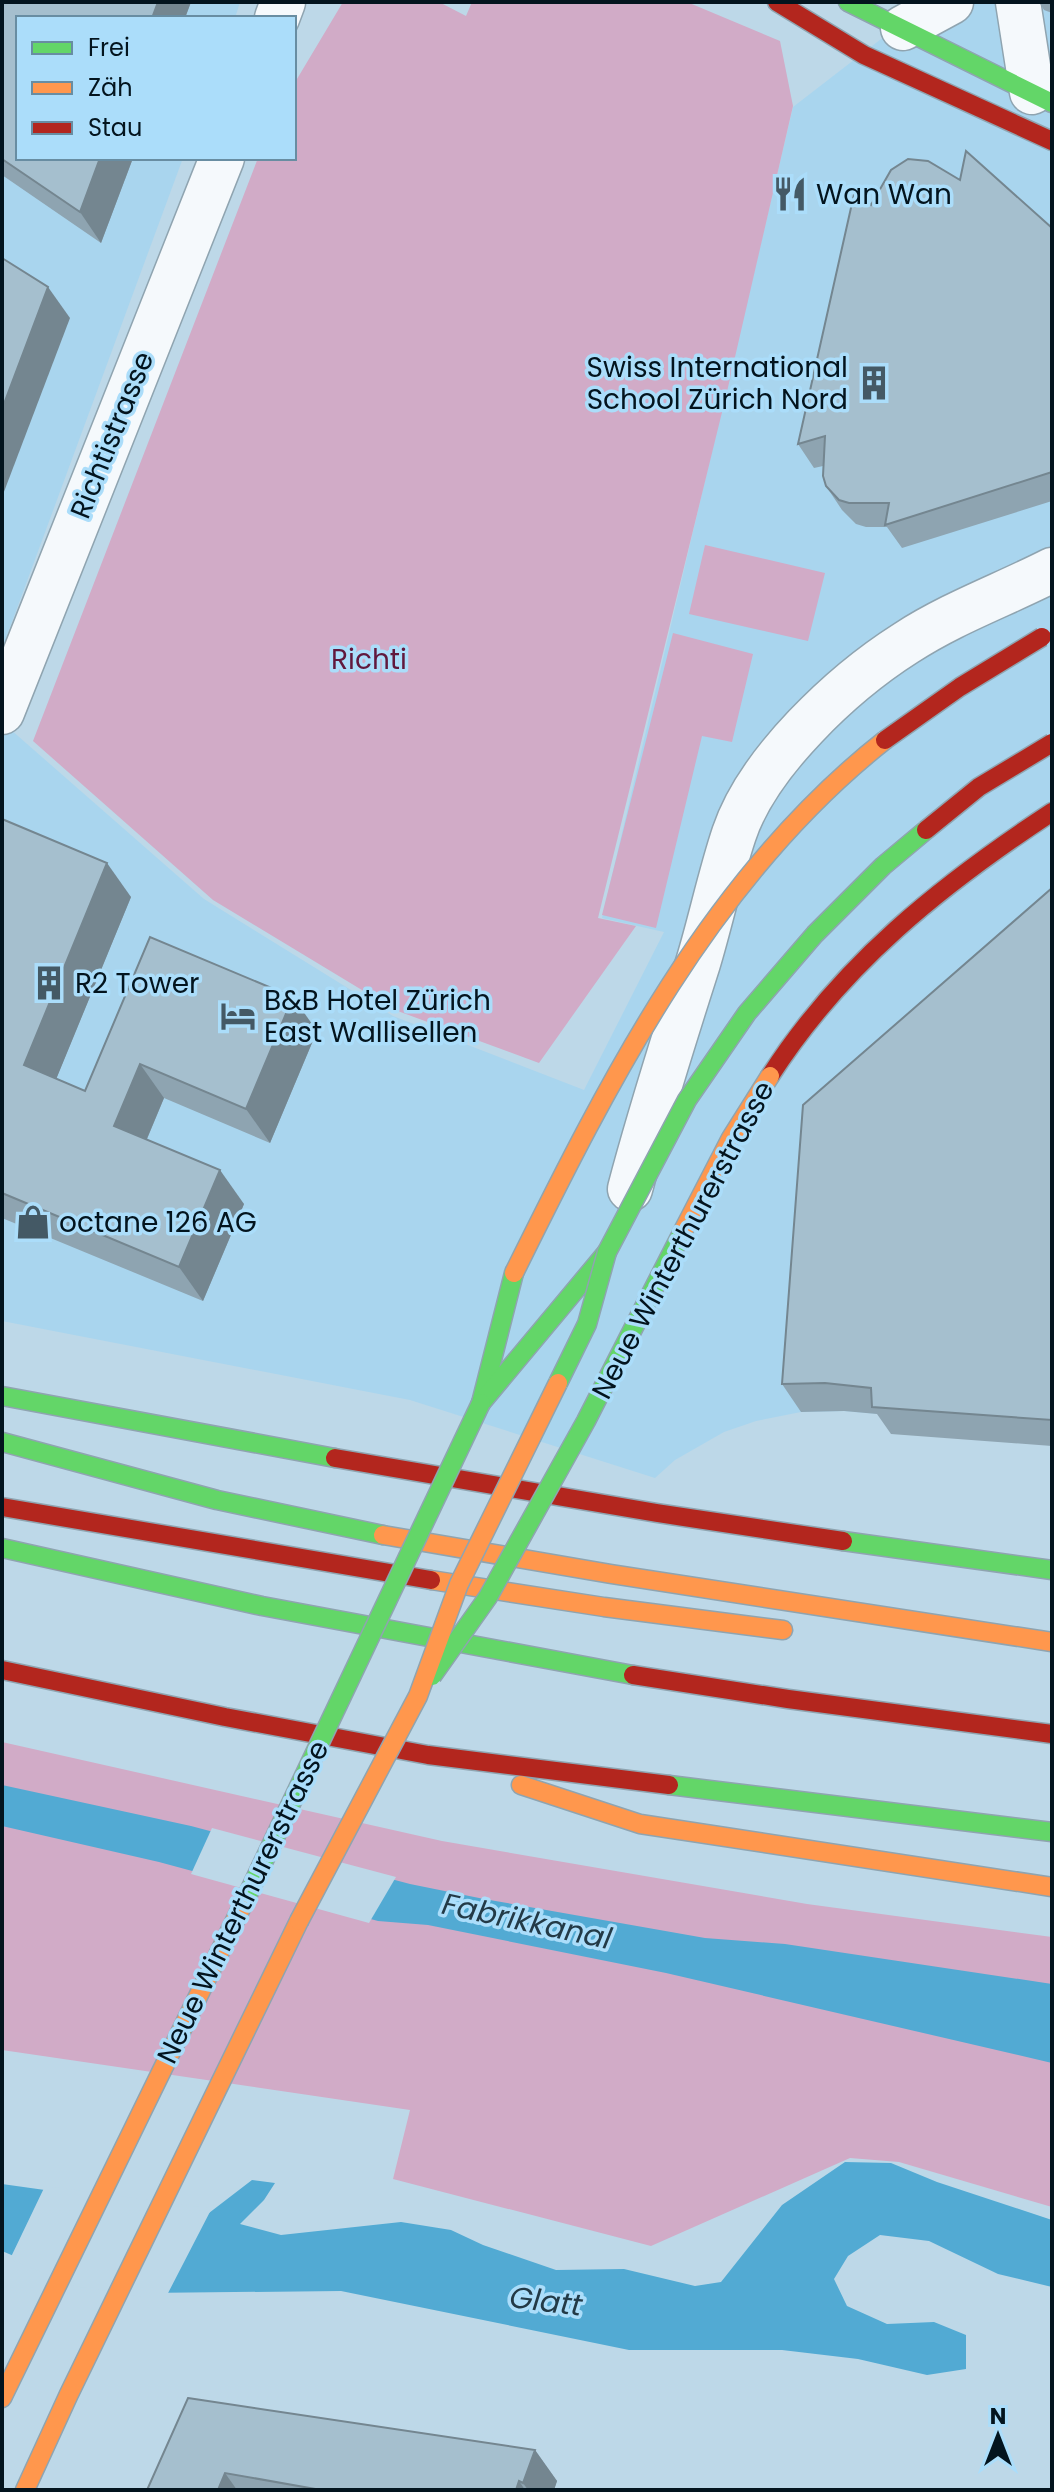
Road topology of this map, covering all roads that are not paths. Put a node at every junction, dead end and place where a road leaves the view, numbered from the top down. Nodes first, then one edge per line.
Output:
1 (777, 2) edge
2 (848, 2) edge
3 (951, 2) edge
4 (1018, 2) edge
5 (883, 41) junction
6 (1042, 98) edge
7 (1052, 141) edge
8 (221, 160) edge
9 (1052, 570) edge
10 (1031, 591) edge
11 (1047, 634) edge
12 (2, 712) edge
13 (1052, 743) edge
14 (1052, 812) edge
15 (607, 1252) junction
16 (608, 1314) dead end
17 (2, 1396) edge
18 (481, 1403) junction
19 (2, 1442) edge
20 (2, 1507) edge
21 (2, 1548) edge
22 (1052, 1570) edge
23 (804, 1632) dead end
24 (1052, 1642) edge
25 (1021, 1656) dead end
26 (1052, 1659) edge
27 (2, 1670) edge
28 (418, 1696) junction
29 (1052, 1734) edge
30 (428, 1755) junction
31 (1052, 1832) edge
32 (1052, 1887) edge
33 (2, 2398) edge
34 (25, 2490) edge

1 - 5 main road
2 - 5 main road
3 - 5 street
4 - 6 street
5 - 6 main road
5 - 7 main road
8 - 12 street, Richtistrasse
9 - 10 street
10 - 16 street
11 - 18 main road, Neue Winterthurerstrasse, bridge
13 - 15 main road, Neue Winterthurerstrasse, bridge
14 - 28 main road, Neue Winterthurerstrasse, bridge
15 - 18 main road, Neue Winterthurerstrasse, bridge
15 - 28 main road, Neue Winterthurerstrasse, bridge
17 - 22 main road
18 - 33 main road, Neue Winterthurerstrasse, bridge
19 - 24 main road
20 - 23 main road
21 - 29 main road
25 - 26 main road
27 - 30 main road
28 - 34 main road, Neue Winterthurerstrasse, bridge
30 - 31 main road
30 - 32 main road

